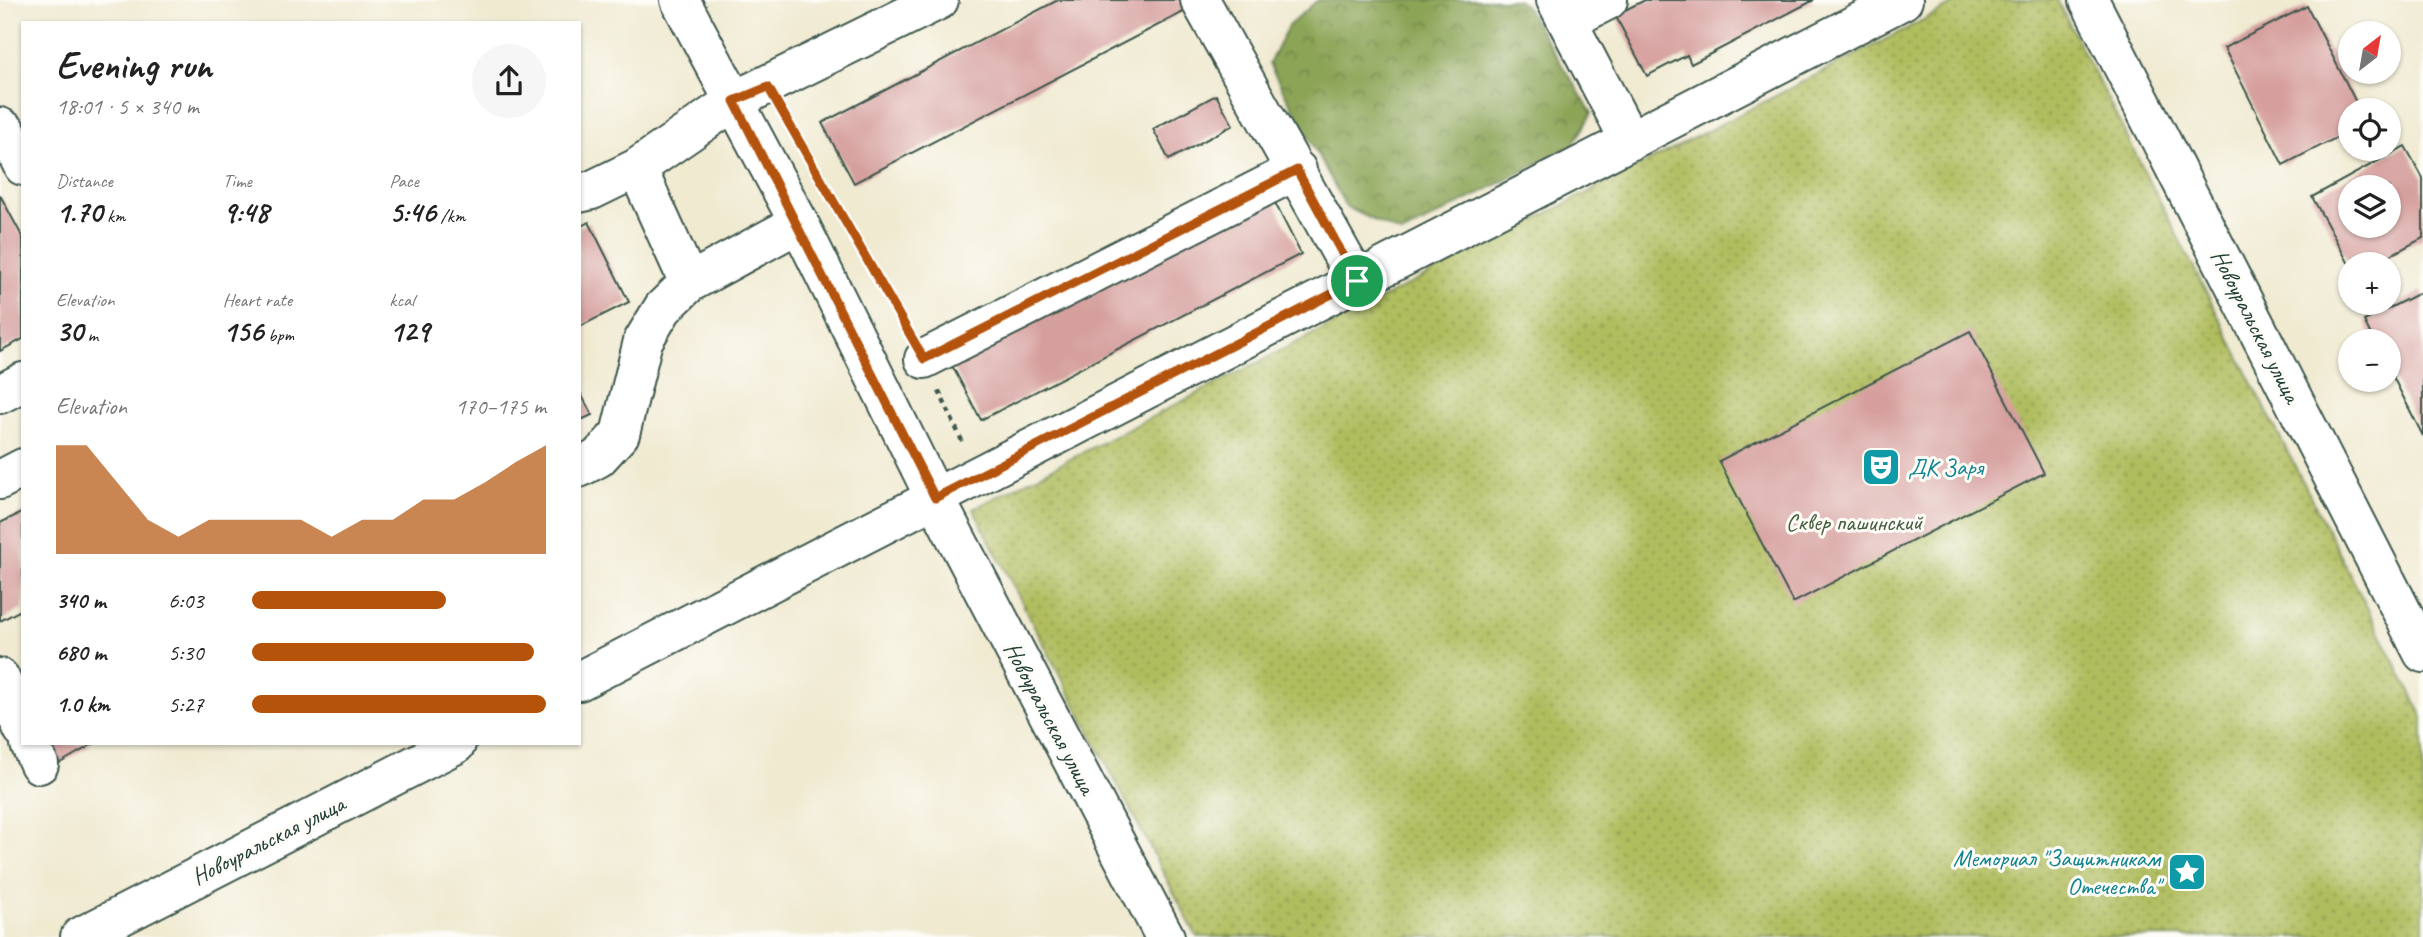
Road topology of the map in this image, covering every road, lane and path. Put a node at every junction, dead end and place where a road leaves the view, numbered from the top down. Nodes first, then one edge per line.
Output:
1 (680, 0) edge
2 (939, 0) edge
3 (1200, 0) edge
4 (1608, 0) edge
5 (1903, 0) edge
6 (2089, 0) edge
7 (1561, 11) edge
8 (734, 101) junction
9 (0, 127) edge
10 (1630, 141) junction
11 (21, 162) edge
12 (637, 168) junction
13 (816, 170) dead end
14 (1297, 170) junction
15 (581, 193) edge
16 (799, 223) junction
17 (1357, 281) junction
18 (689, 283) junction
19 (924, 359) junction
20 (21, 383) edge
21 (0, 394) edge
22 (581, 467) edge
23 (21, 469) edge
24 (978, 476) junction
25 (0, 480) edge
26 (935, 498) junction
27 (2423, 653) edge
28 (21, 659) edge
29 (0, 670) edge
30 (0, 678) edge
31 (581, 680) edge
32 (21, 725) edge
33 (454, 745) edge
34 (80, 937) edge
35 (1165, 937) edge

1 - 8 street, Новоуральская улица
2 - 8 street
3 - 14 street
4 - 7 street
5 - 10 street
6 - 27 street, Новоуральская улица
7 - 10 street
8 - 12 street
8 - 16 street, Новоуральская улица
9 - 11 street
10 - 17 street
12 - 15 street
12 - 18 street
13 - 19 path
14 - 17 street
14 - 19 street
16 - 18 street
16 - 26 street, Новоуральская улица
17 - 24 street
18 - 22 street
19 - 24 path
20 - 21 street
23 - 25 street
24 - 26 street
26 - 31 street
26 - 35 street, Новоуральская улица
28 - 29 street
30 - 32 street
33 - 34 street, Новоуральская улица

